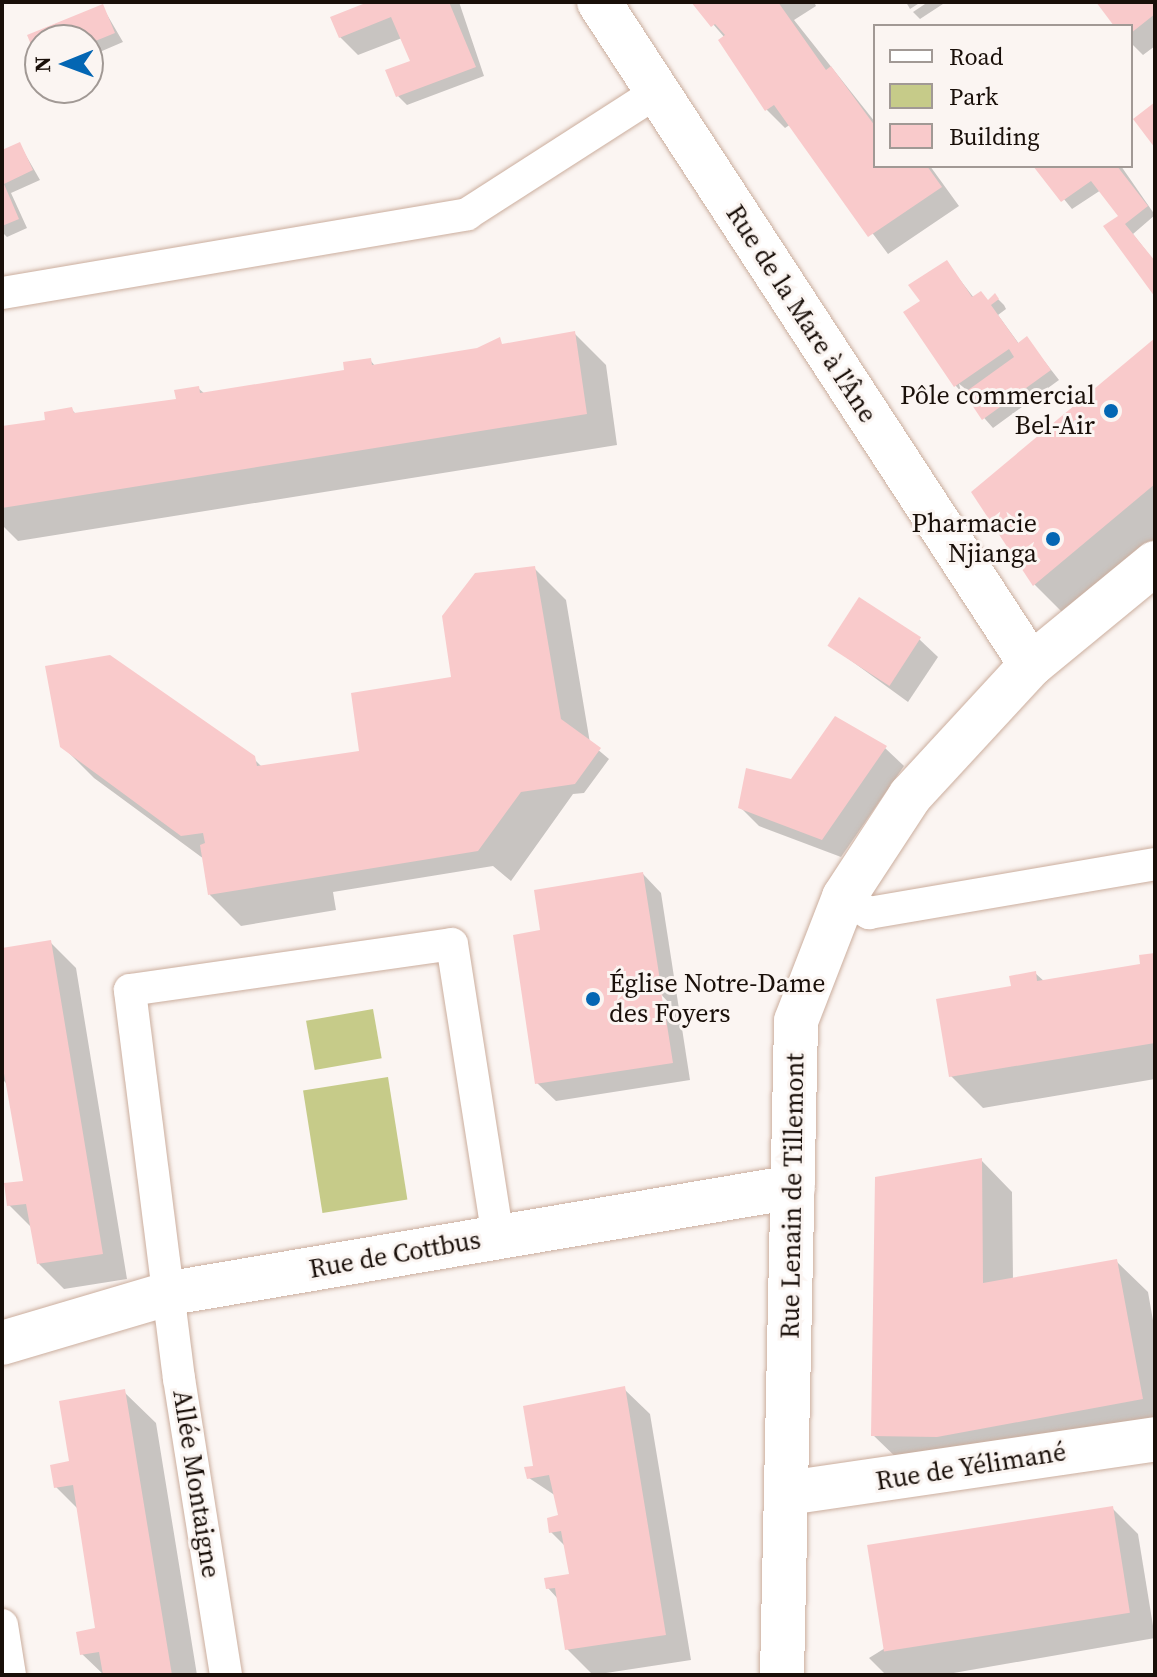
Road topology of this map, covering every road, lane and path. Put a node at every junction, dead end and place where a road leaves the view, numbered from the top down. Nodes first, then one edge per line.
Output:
1 (599, 2) edge
2 (657, 92) junction
3 (2, 293) edge
4 (1155, 563) edge
5 (1031, 665) junction
6 (1155, 864) edge
7 (844, 897) junction
8 (793, 1187) junction
9 (498, 1237) junction
10 (171, 1293) junction
11 (2, 1343) edge
12 (1155, 1439) edge
13 (787, 1493) junction
14 (2, 1625) edge
15 (10, 1675) edge
16 (226, 1675) edge
17 (782, 1675) edge

1 - 2 street, Rue de la Mare à l'Âne
2 - 3 lane
2 - 5 street, Rue de la Mare à l'Âne
4 - 5 street, Rue Lenain de Tillemont
5 - 7 street, Rue Lenain de Tillemont
6 - 7 lane
7 - 8 street, Rue Lenain de Tillemont
8 - 9 street, Rue de Cottbus
8 - 13 street, Rue Lenain de Tillemont
9 - 10 street, Rue de Cottbus
9 - 10 lane, Allée Montaigne
10 - 11 street, Rue de Cottbus
10 - 16 lane, Allée Montaigne
12 - 13 street, Rue de Yélimané
13 - 17 street, Rue Lenain de Tillemont
14 - 15 lane

